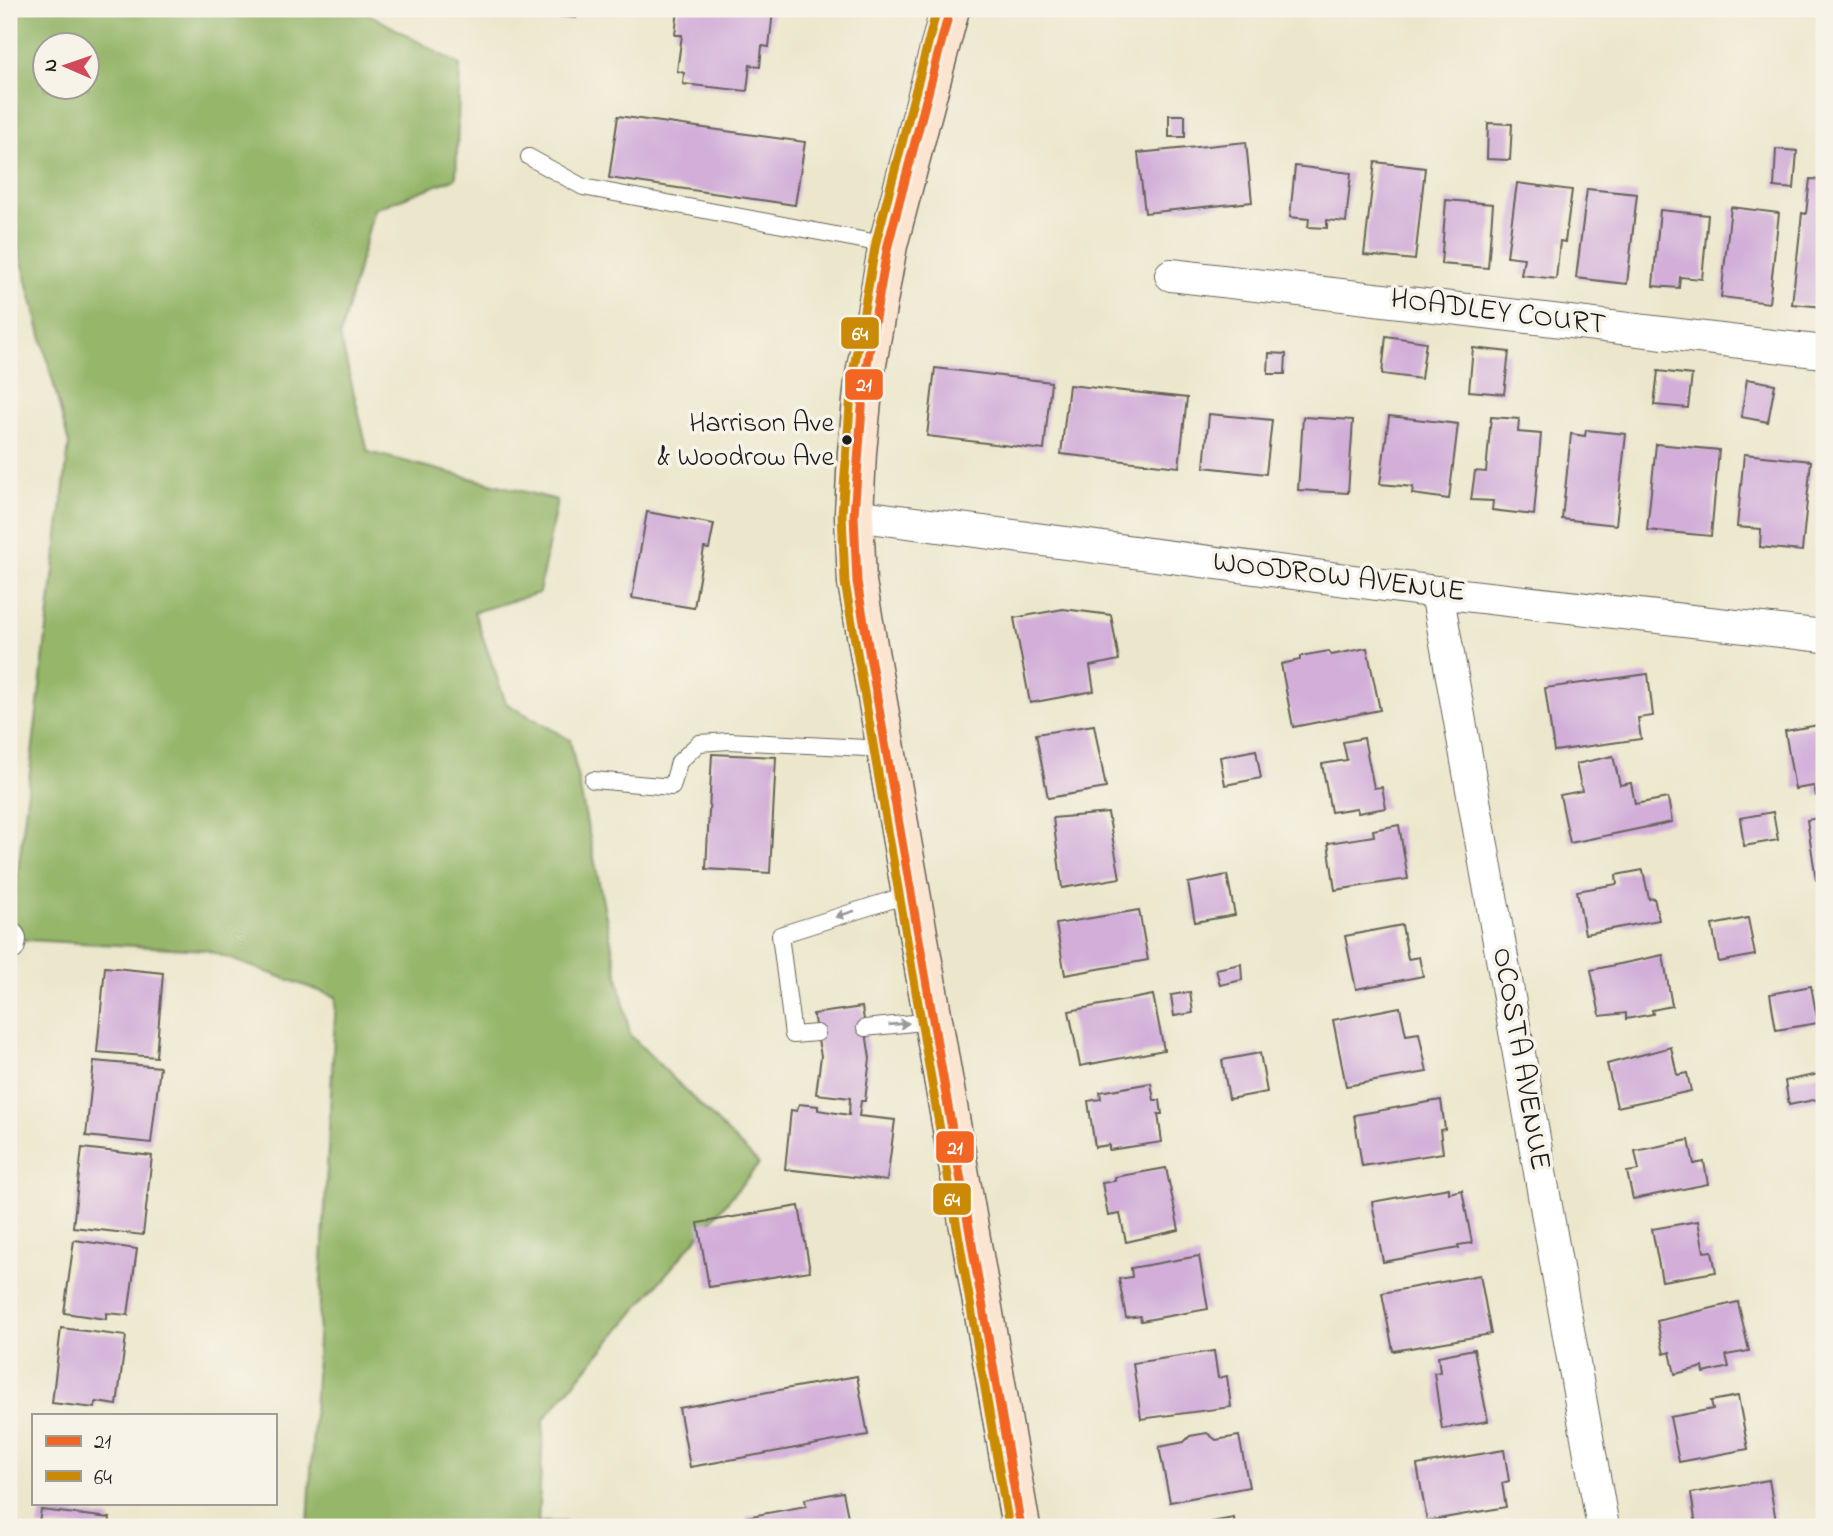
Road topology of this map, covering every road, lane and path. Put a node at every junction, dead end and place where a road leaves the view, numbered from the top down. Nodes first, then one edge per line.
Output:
1 (950, 9) edge
2 (529, 157) dead end
3 (888, 245) junction
4 (1171, 275) dead end
5 (1824, 352) edge
6 (854, 515) junction
7 (1437, 592) junction
8 (1824, 636) edge
9 (886, 750) junction
10 (593, 780) dead end
11 (911, 894) junction
12 (10, 939) edge
13 (9, 945) edge
14 (932, 1021) junction
15 (865, 1028) dead end
16 (817, 1033) dead end
17 (1021, 1527) edge
18 (1603, 1527) edge

1 - 3 main road
2 - 3 lane
3 - 6 main road
4 - 5 street, HOADLEY COURT
6 - 7 street, WOODROW AVENUE
6 - 9 main road
7 - 8 street, WOODROW AVENUE
7 - 18 street, OCOSTA AVENUE
9 - 10 lane
9 - 11 main road
11 - 14 main road
11 -> 16 lane
12 - 13 street
15 -> 14 lane
14 - 17 main road

